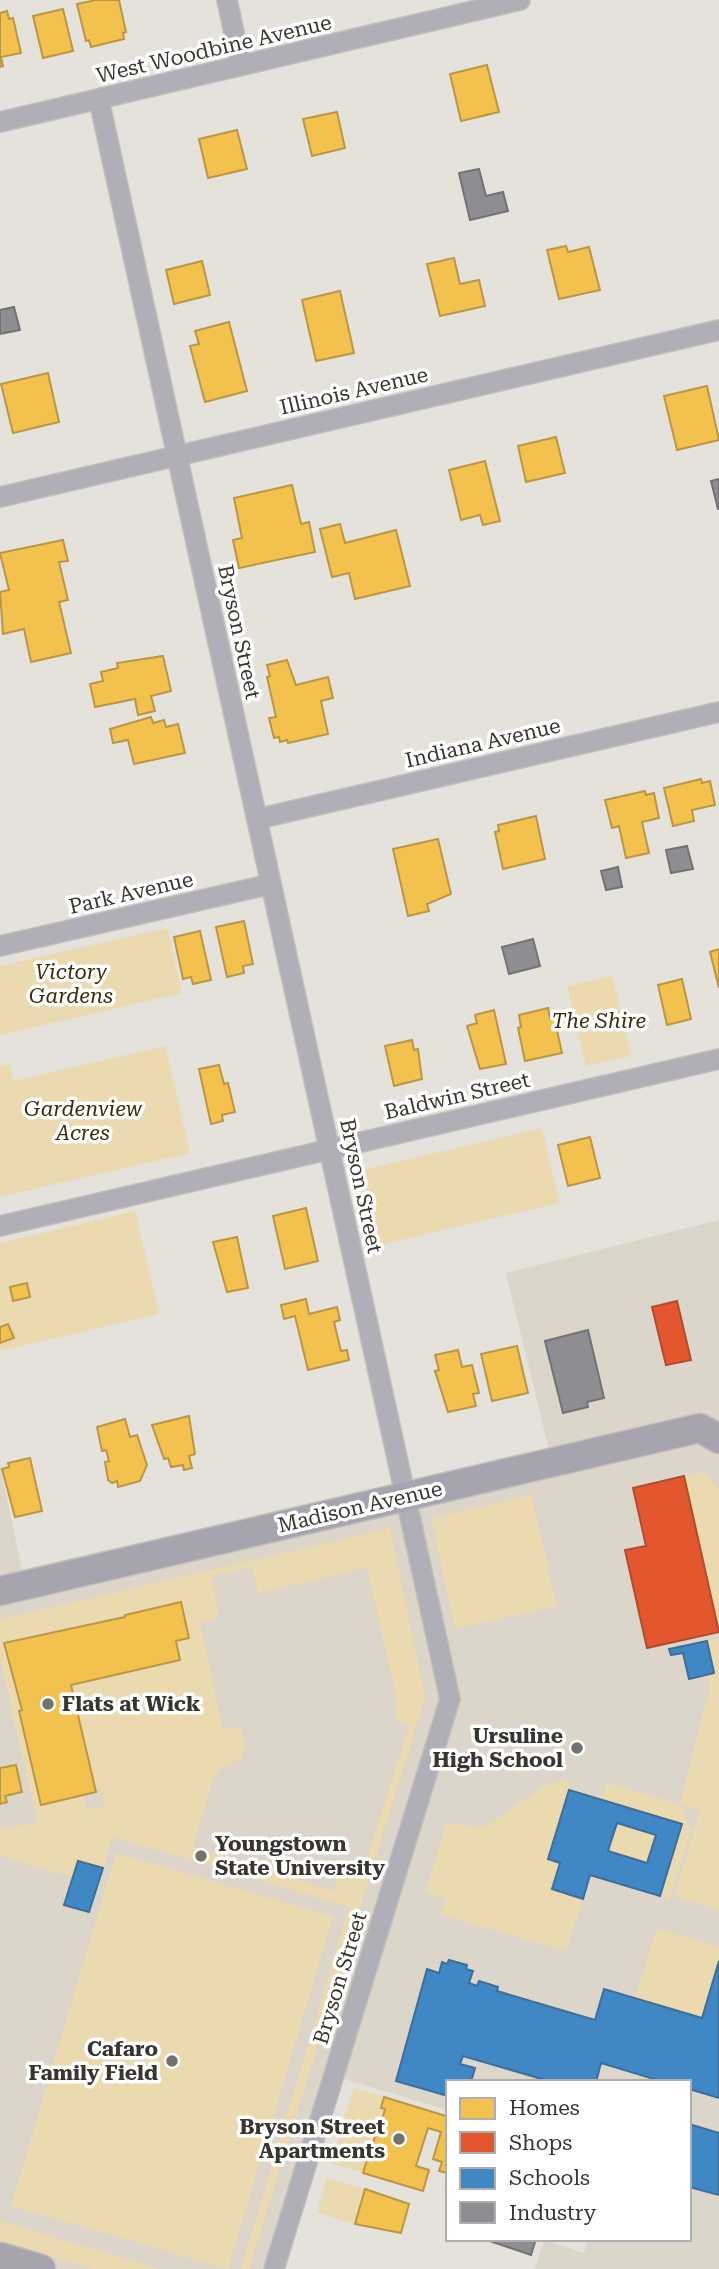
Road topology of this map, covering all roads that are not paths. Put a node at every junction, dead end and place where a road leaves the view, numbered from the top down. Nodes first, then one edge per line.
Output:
1 (227, 0) edge
2 (520, 0) edge
3 (242, 65) junction
4 (99, 100) junction
5 (0, 122) edge
6 (719, 330) edge
7 (177, 456) junction
8 (0, 496) edge
9 (719, 712) edge
10 (257, 819) junction
11 (271, 884) junction
12 (0, 946) edge
13 (719, 1059) edge
14 (329, 1149) junction
15 (0, 1226) edge
16 (713, 1430) edge
17 (406, 1497) junction
18 (0, 1591) edge
19 (0, 2257) edge
20 (41, 2269) edge
21 (274, 2269) edge

1 - 3 street
2 - 3 street, West Woodbine Avenue
3 - 4 street, West Woodbine Avenue
4 - 5 street, West Woodbine Avenue
4 - 7 street, Bryson Street
6 - 7 street, Illinois Avenue
7 - 8 street, Illinois Avenue
7 - 10 street, Bryson Street
9 - 10 street, Indiana Avenue
10 - 11 street, Bryson Street
11 - 12 street, Park Avenue
11 - 14 street, Bryson Street
13 - 14 street, Baldwin Street
14 - 15 street, Baldwin Street
14 - 17 street, Bryson Street
16 - 17 street, Madison Avenue
17 - 18 street, Madison Avenue
17 - 21 street, Bryson Street
19 - 20 street

